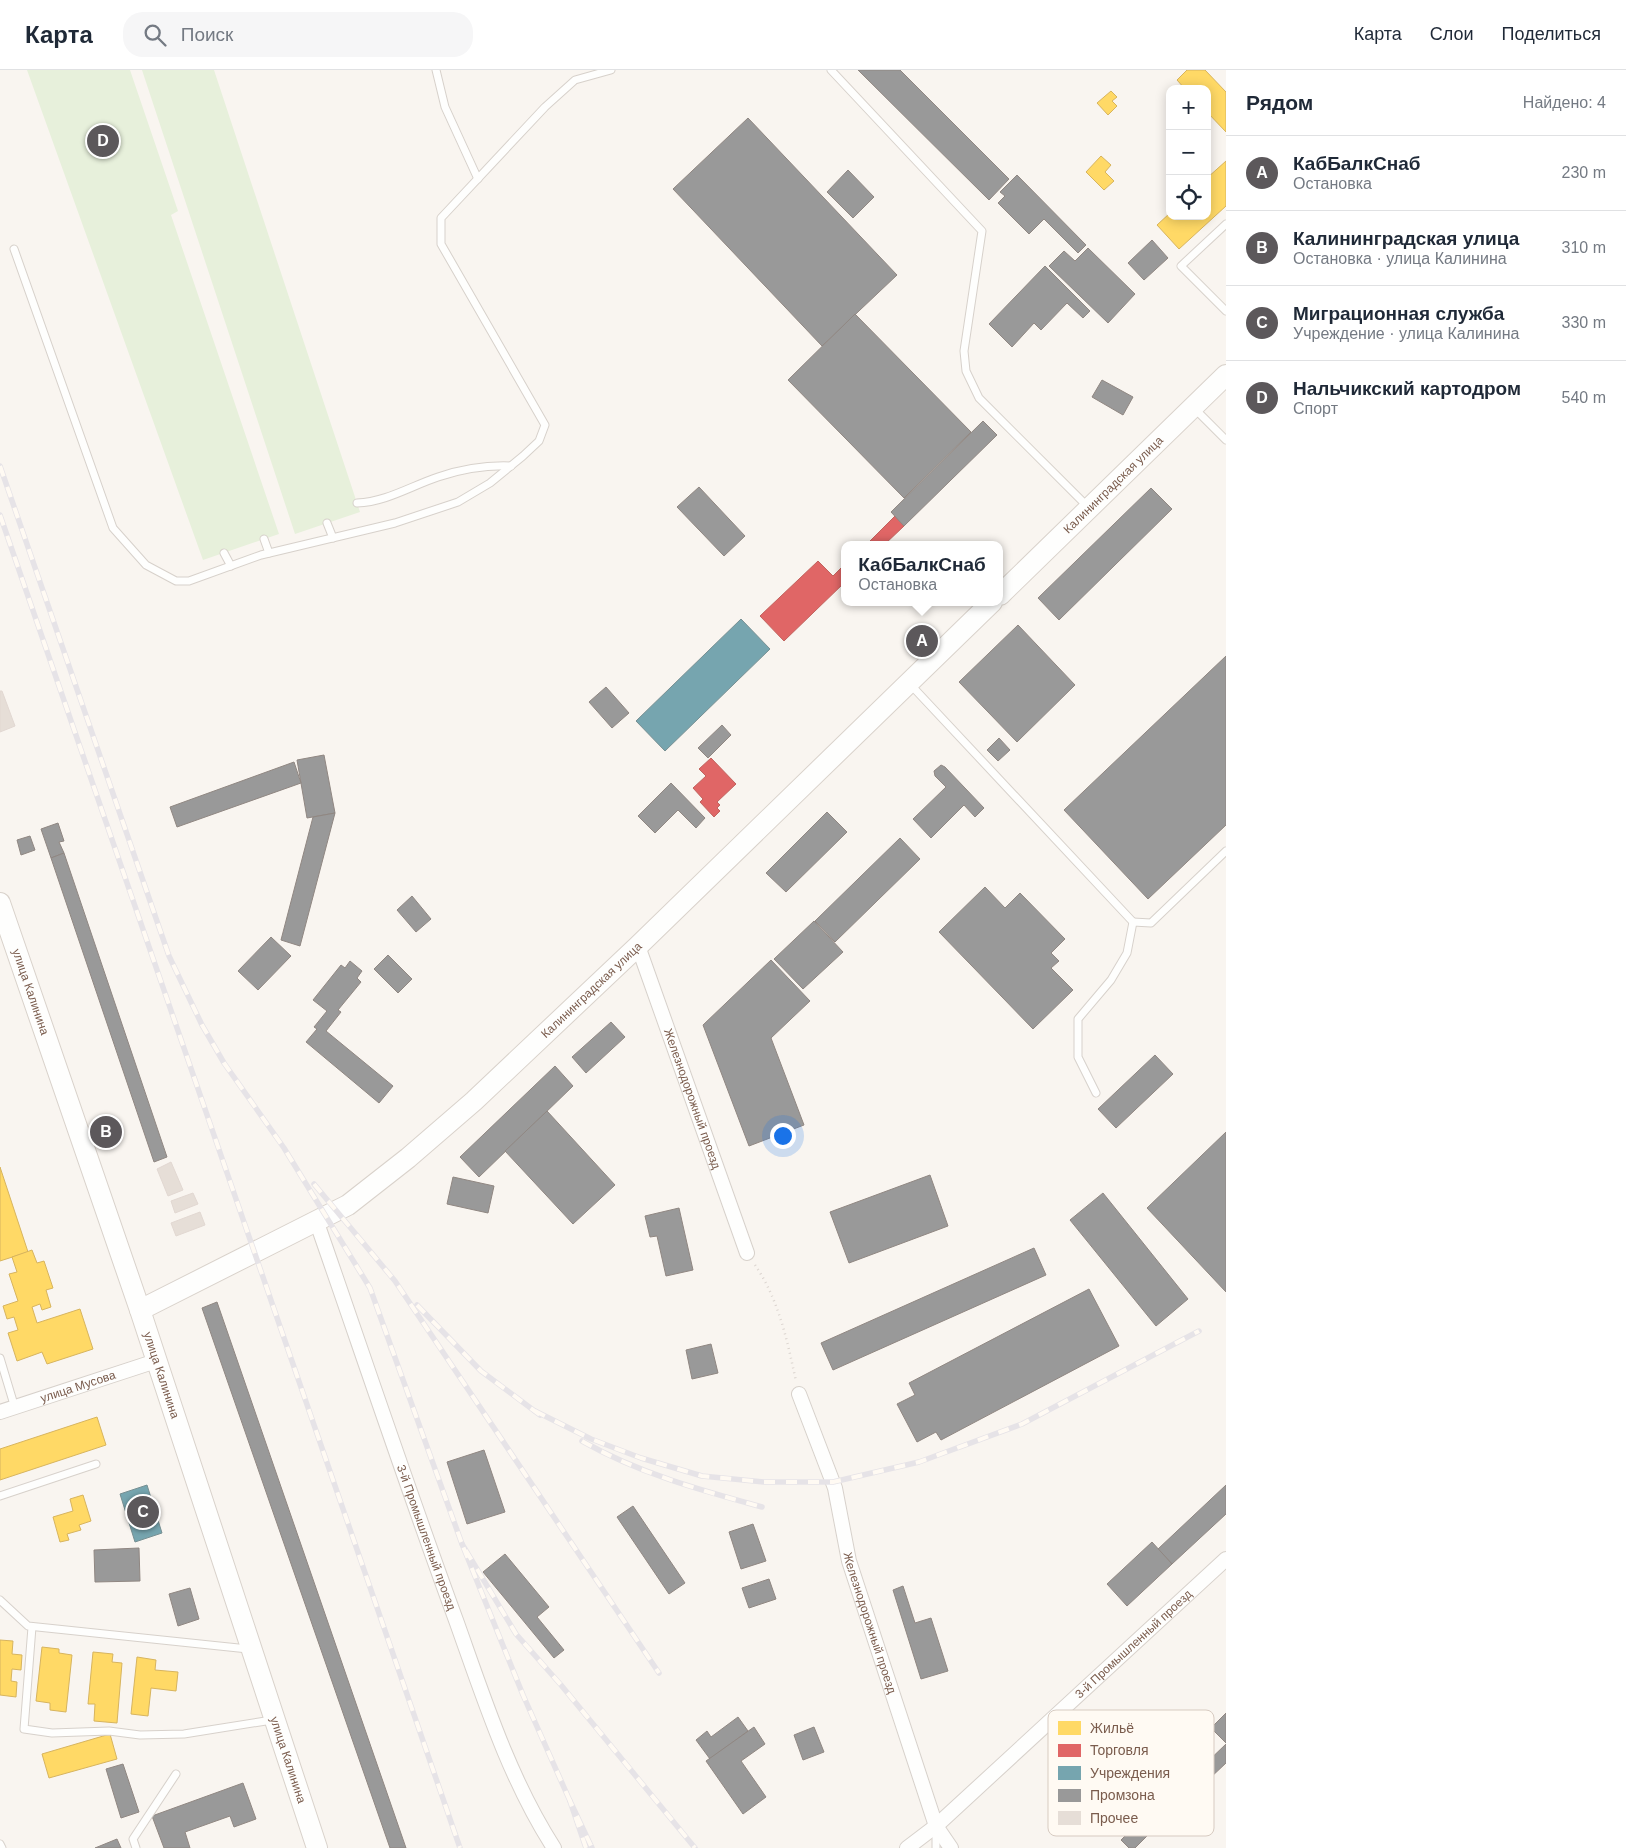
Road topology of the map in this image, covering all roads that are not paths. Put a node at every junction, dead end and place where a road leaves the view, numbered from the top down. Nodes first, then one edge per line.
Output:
1 (436, 70) edge
2 (611, 70) edge
3 (831, 70) edge
4 (478, 179) junction
5 (1226, 224) edge
6 (14, 250) dead end
7 (1226, 311) edge
8 (1226, 374) edge
9 (1193, 407) junction
10 (1226, 440) edge
11 (511, 466) junction
12 (357, 502) dead end
13 (1089, 508) junction
14 (327, 523) dead end
15 (333, 538) junction
16 (264, 539) dead end
17 (224, 552) dead end
18 (269, 553) junction
19 (231, 566) junction
20 (1003, 592) edge
21 (988, 606) edge
22 (909, 683) junction
23 (1226, 851) edge
24 (0, 903) edge
25 (1133, 922) junction
26 (638, 946) junction
27 (1096, 1093) dead end
28 (316, 1220) junction
29 (747, 1253) road end
30 (140, 1310) junction
31 (0, 1358) edge
32 (156, 1361) junction
33 (799, 1394) road end
34 (15, 1408) junction
35 (0, 1412) edge
36 (96, 1464) dead end
37 (0, 1496) edge
38 (1226, 1559) edge
39 (0, 1600) edge
40 (32, 1627) junction
41 (251, 1649) junction
42 (1062, 1710) edge
43 (274, 1719) junction
44 (1048, 1723) edge
45 (176, 1774) dead end
46 (936, 1826) junction
47 (0, 1844) edge
48 (2, 1848) edge
49 (136, 1848) edge
50 (317, 1848) edge
51 (554, 1848) edge
52 (907, 1848) edge
53 (936, 1848) edge
54 (951, 1848) edge

1 - 4 lane
2 - 4 lane
3 - 13 lane
4 - 11 lane
5 - 7 lane
6 - 19 lane
8 - 9 street, Калининградская улица
9 - 10 lane
9 - 13 street, Калининградская улица
11 - 12 lane
11 - 15 lane
13 - 20 street, Калининградская улица
14 - 15 lane
15 - 18 lane
16 - 18 lane
17 - 19 lane
18 - 19 lane
21 - 22 street, Калининградская улица
22 - 25 lane
22 - 26 street, Калининградская улица
23 - 25 lane
24 - 30 street, улица Калинина
25 - 27 lane
26 - 28 street, Калининградская улица
26 - 29 street, Железнодорожный проезд
28 - 30 street, Калининградская улица
28 - 51 street, 3-й Промышленный проезд
30 - 32 street, улица Калинина
31 - 34 lane
32 - 34 street, улица Мусова
32 - 41 street, улица Калинина
33 - 46 street, Железнодорожный проезд
34 - 35 street, улица Мусова
36 - 37 lane
38 - 42 street, 3-й Промышленный проезд
39 - 40 lane
40 - 41 lane
40 - 43 lane
41 - 43 street, улица Калинина
43 - 50 street, улица Калинина
44 - 46 street, 3-й Промышленный проезд
45 - 49 lane
46 - 52 street, 3-й Промышленный проезд
46 - 53 lane
46 - 54 street, Железнодорожный проезд
47 - 48 lane

